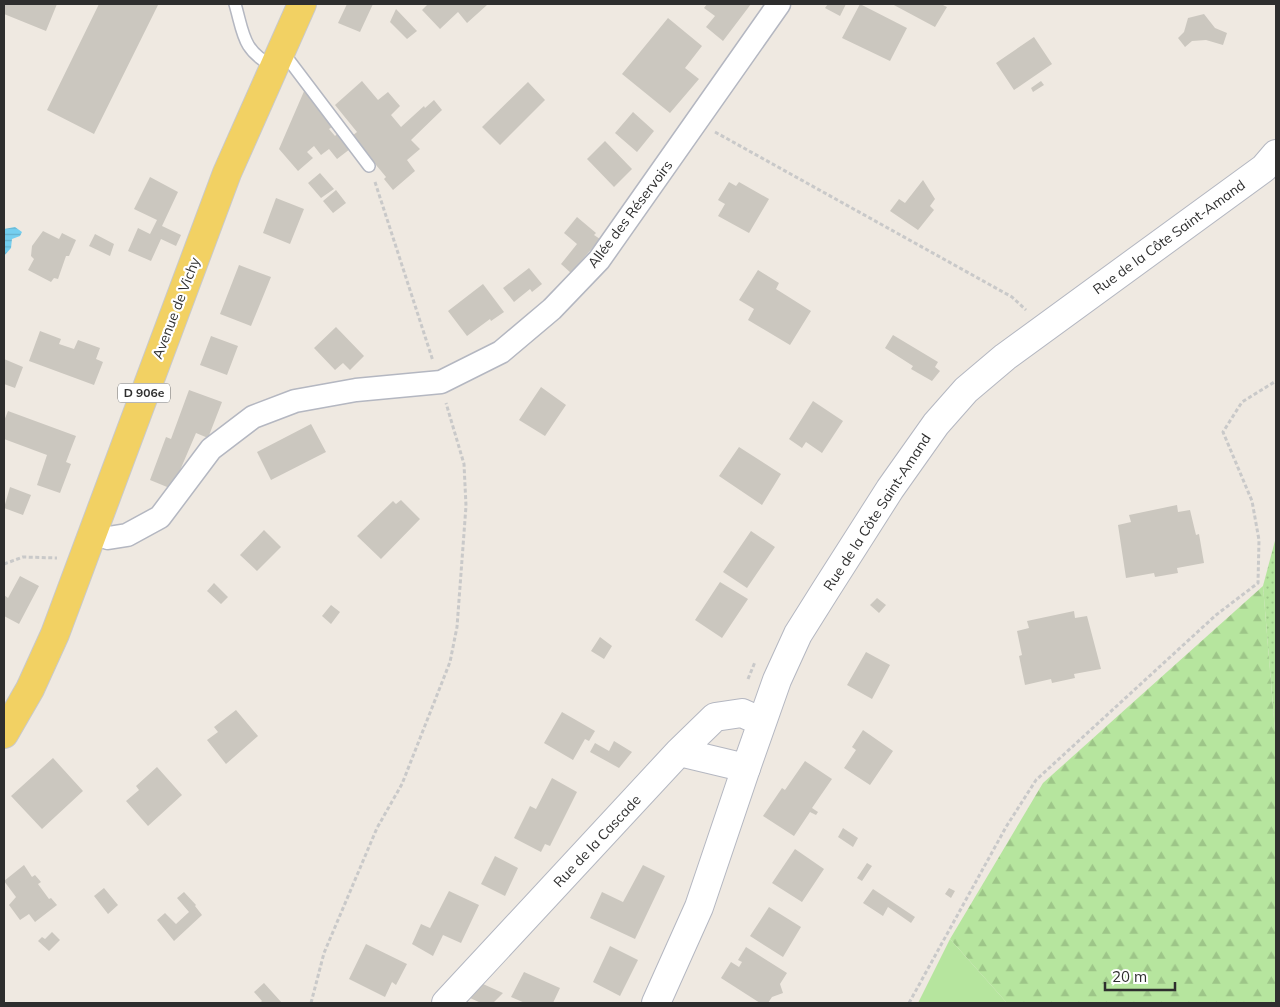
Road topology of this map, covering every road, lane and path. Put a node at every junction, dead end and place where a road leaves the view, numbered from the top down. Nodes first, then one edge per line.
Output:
1 (235, 4) edge
2 (302, 4) edge
3 (779, 4) edge
4 (278, 58) junction
5 (698, 122) junction
6 (1276, 154) edge
7 (369, 166) joint
8 (1044, 328) junction
9 (1276, 381) edge
10 (440, 382) junction
11 (93, 533) junction
12 (4, 564) edge
13 (80, 568) junction
14 (762, 722) junction
15 (4, 734) edge
16 (679, 752) junction
17 (746, 768) junction
18 (311, 1003) edge
19 (446, 1003) edge
20 (656, 1003) edge
21 (909, 1003) edge

1 - 4 lane
2 - 4 main road, D 906e
3 - 5 street, Allée des Réservoirs
4 - 7 lane
4 - 11 main road, Avenue de Vichy / D 906e
5 - 8 path
5 - 10 street, Allée des Réservoirs
6 - 8 main road, Rue de la Côte Saint-Amand
7 - 10 path
8 - 14 main road, Rue de la Côte Saint-Amand
9 - 21 path
10 - 11 street
10 - 18 path
11 - 13 main road, Avenue de Vichy / D 906e
12 - 13 path
13 - 15 main road, Avenue de Vichy / D 906e
14 - 16 main road, Rue de la Cascade
14 - 17 main road, Rue de la Côte Saint-Amand
16 - 17 main road
16 - 19 main road, Rue de la Cascade
17 - 20 main road, Rue de la Côte Saint-Amand

